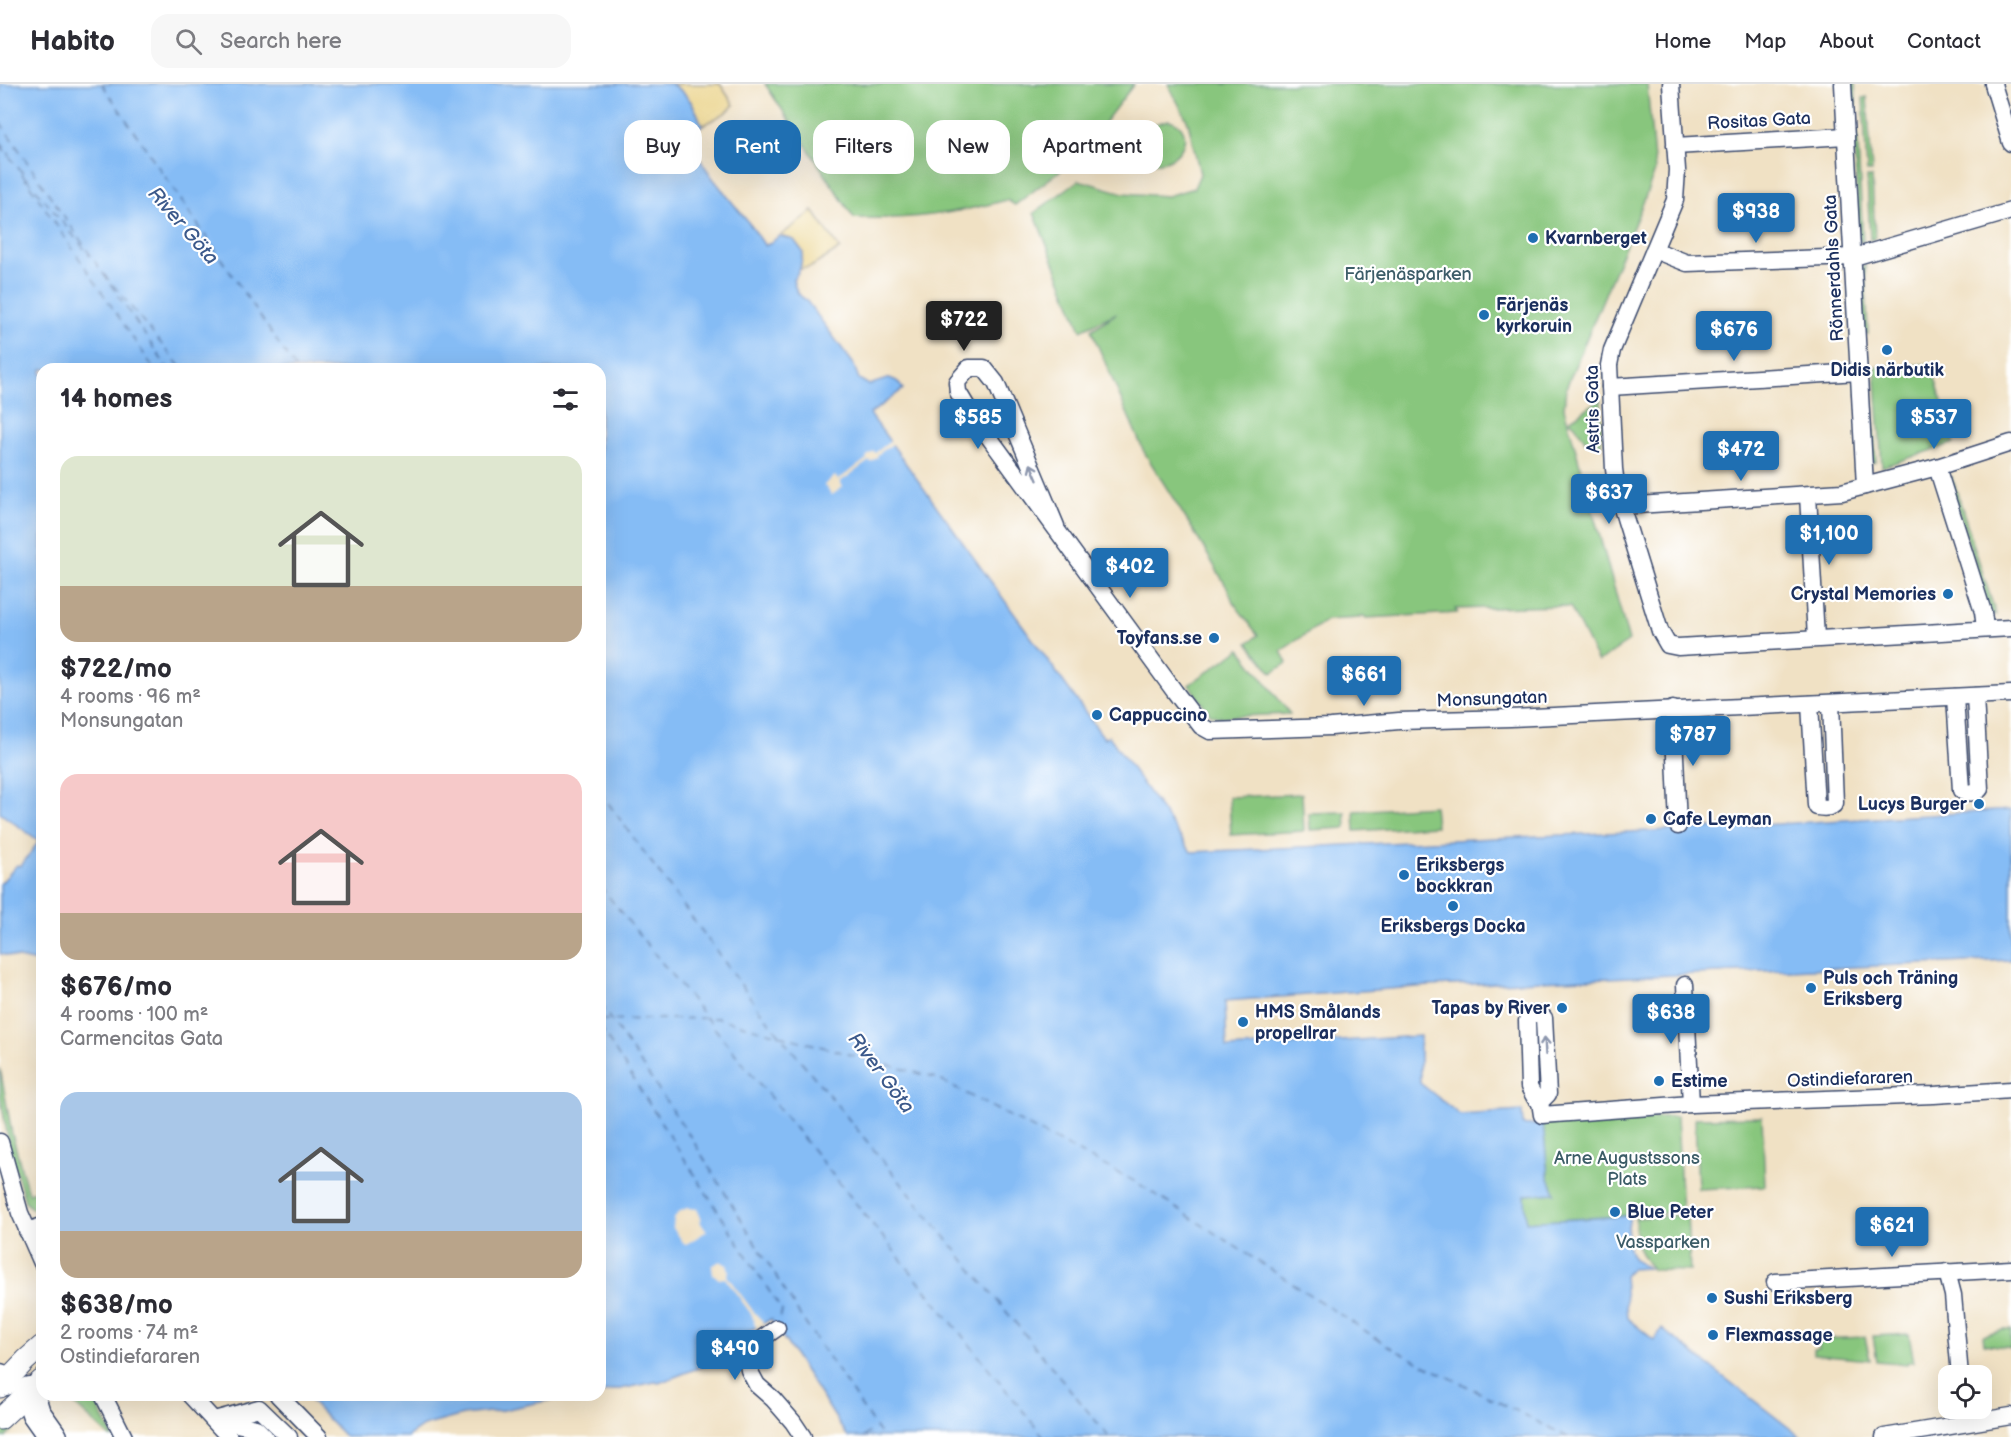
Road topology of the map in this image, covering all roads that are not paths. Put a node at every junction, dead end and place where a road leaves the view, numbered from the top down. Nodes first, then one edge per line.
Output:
1 (1671, 84) edge
2 (1844, 84) edge
3 (1993, 84) edge
4 (1846, 136) junction
5 (2011, 143) edge
6 (1675, 146) junction
7 (2011, 211) edge
8 (1654, 250) junction
9 (1854, 257) junction
10 (1859, 372) junction
11 (1610, 387) junction
12 (2011, 443) edge
13 (1937, 467) junction
14 (1865, 486) junction
15 (1808, 495) junction
16 (1621, 506) junction
17 (1056, 526) junction
18 (1985, 628) junction
19 (2011, 628) edge
20 (1816, 638) junction
21 (2011, 694) edge
22 (1975, 696) junction
23 (1955, 697) junction
24 (1831, 703) junction
25 (1810, 704) junction
26 (1673, 709) junction
27 (1678, 826) dead end
28 (1685, 985) dead end
29 (2011, 1090) edge
30 (1540, 1102) dead end
31 (1691, 1104) junction
32 (0, 1142) edge
33 (34, 1228) edge
34 (2011, 1269) edge
35 (1947, 1272) junction
36 (1775, 1282) dead end
37 (777, 1328) dead end
38 (36, 1354) edge
39 (1959, 1365) edge
40 (15, 1383) edge
41 (106, 1401) edge
42 (196, 1401) edge
43 (284, 1401) edge
44 (1992, 1416) edge
45 (2011, 1416) edge
46 (0, 1419) edge
47 (1952, 1419) edge
48 (214, 1420) junction
49 (53, 1437) edge
50 (124, 1437) edge
51 (229, 1437) edge
52 (245, 1437) edge
53 (256, 1437) edge
54 (265, 1437) edge
55 (274, 1437) edge
56 (282, 1437) edge
57 (289, 1437) edge
58 (319, 1437) edge
59 (803, 1437) edge
60 (1884, 1437) edge

1 - 6 street, Astris Gata
2 - 4 street, Rönnerdahls Gata
3 - 5 street
4 - 6 street, Rositas Gata
4 - 9 street, Rönnerdahls Gata
6 - 8 street, Astris Gata
7 - 9 street
8 - 9 street
8 - 11 street, Astris Gata
9 - 10 street, Rönnerdahls Gata
10 - 11 street
10 - 14 street, Rönnerdahls Gata
11 - 16 street, Astris Gata
12 - 13 street
13 - 14 street
13 - 18 street
14 - 15 street
15 - 16 street
15 - 20 street
16 - 20 street, Astris Gata
17 -> 17 street, Monsungatan
17 - 26 street, Monsungatan
18 - 19 street, Astris Gata
18 - 20 street, Astris Gata
21 - 22 street, Monsungatan
22 - 23 street, Monsungatan
22 - 23 street
23 - 24 street, Monsungatan
24 - 25 street, Monsungatan
24 - 25 street
25 - 26 street, Monsungatan
26 - 27 street
28 - 31 street
29 - 31 street, Ostindiefararen
30 - 31 street, Ostindiefararen
32 - 33 street
34 - 35 street
35 - 36 street
35 - 39 street
37 - 59 street
38 - 40 street
40 - 46 street
40 - 49 highway
41 - 50 street
42 - 48 street
43 - 58 street
44 - 45 street
47 - 60 street
48 - 51 street
48 - 52 street
48 - 53 street
48 - 54 street
48 - 55 street
48 - 56 street
48 - 57 street

